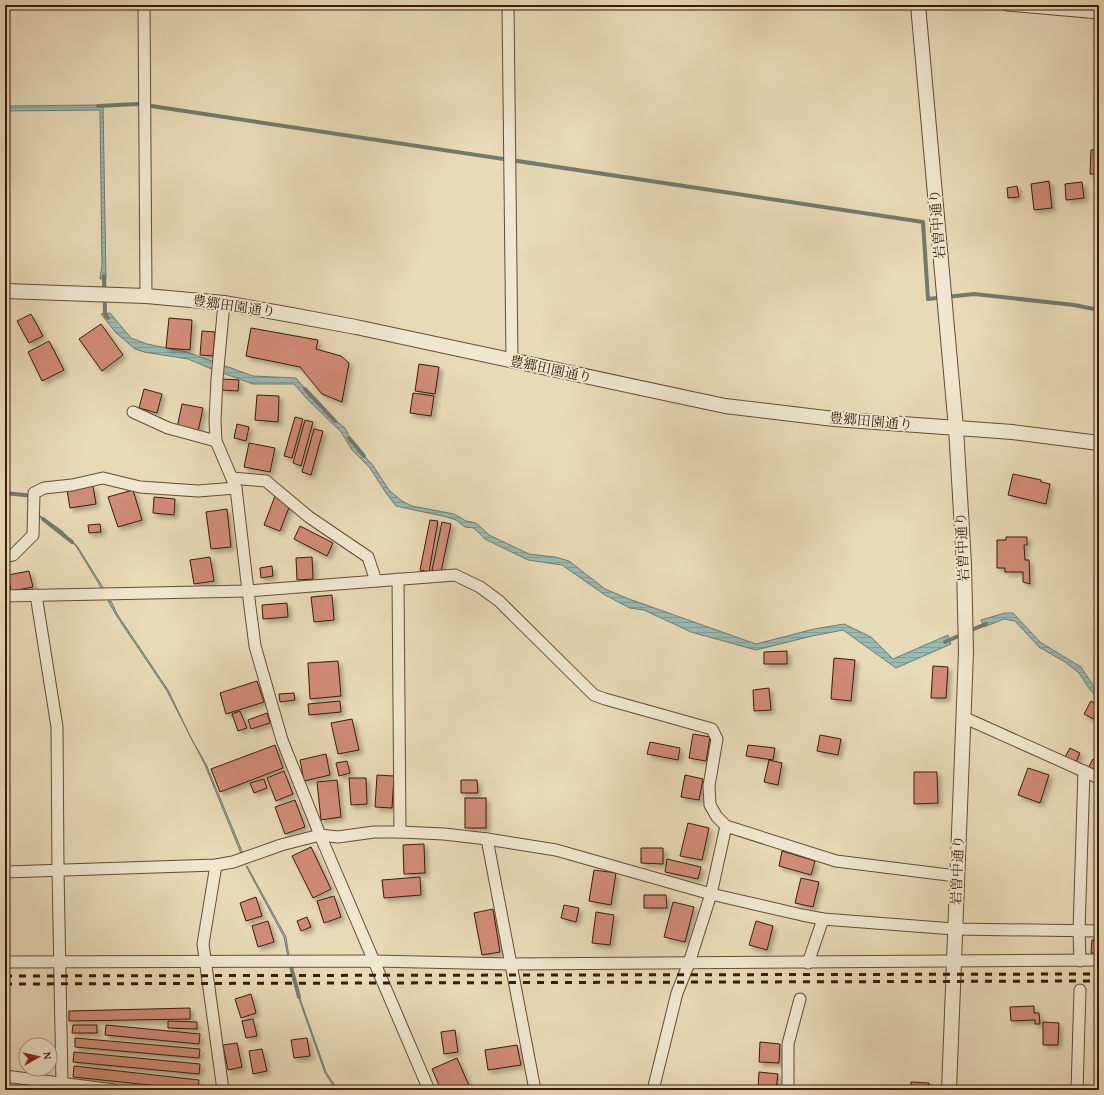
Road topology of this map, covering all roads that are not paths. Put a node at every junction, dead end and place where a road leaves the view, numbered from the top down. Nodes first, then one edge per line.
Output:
1 (144, 5) edge
2 (508, 5) edge
3 (918, 5) edge
4 (1008, 5) edge
5 (1099, 13) edge
6 (5, 291) edge
7 (146, 296) junction
8 (224, 303) junction
9 (512, 361) junction
10 (133, 412) dead end
11 (956, 428) junction
12 (216, 441) junction
13 (1099, 443) edge
14 (234, 483) junction
15 (5, 557) edge
16 (398, 579) junction
17 (376, 581) junction
18 (248, 591) junction
19 (36, 595) junction
20 (5, 596) edge
21 (963, 717) junction
22 (1084, 771) junction
23 (1099, 778) edge
24 (726, 826) junction
25 (400, 832) junction
26 (320, 834) junction
27 (487, 839) junction
28 (216, 864) junction
29 (58, 870) junction
30 (5, 872) edge
31 (956, 876) junction
32 (711, 894) junction
33 (823, 919) junction
34 (954, 929) junction
35 (1080, 931) junction
36 (1099, 931) edge
37 (1080, 960) junction
38 (1099, 960) edge
39 (205, 961) junction
40 (374, 961) junction
41 (953, 961) junction
42 (5, 962) edge
43 (60, 962) junction
44 (689, 963) junction
45 (808, 963) junction
46 (511, 964) junction
47 (1080, 990) dead end
48 (800, 999) dead end
49 (5, 1076) edge
50 (61, 1087) edge
51 (114, 1090) edge
52 (223, 1090) edge
53 (429, 1090) edge
54 (535, 1090) edge
55 (653, 1090) edge
56 (788, 1090) edge
57 (948, 1090) edge
58 (1077, 1090) edge

1 - 7 street
2 - 9 street
3 - 11 street, 岩曽中通り
4 - 5 street
6 - 7 street, 豊郷田園通り
7 - 8 street, 豊郷田園通り
8 - 9 street, 豊郷田園通り
8 - 12 street
9 - 11 street, 豊郷田園通り
10 - 12 street
11 - 13 street, 豊郷田園通り
11 - 21 street, 岩曽中通り
12 - 14 street
14 - 15 street
14 - 17 street
14 - 18 street
16 - 17 street
16 - 24 street
16 - 25 street
17 - 18 street
18 - 19 street
18 - 26 street
19 - 20 street
19 - 29 street
21 - 22 street
21 - 31 street, 岩曽中通り
22 - 23 street
22 - 35 street
24 - 31 street
24 - 32 street
25 - 26 street
25 - 27 street
26 - 28 street
26 - 40 street
27 - 32 street
27 - 46 street
28 - 29 street
28 - 39 street
29 - 30 street
29 - 43 street
31 - 34 street, 岩曽中通り
32 - 33 street
32 - 44 street
33 - 34 street
33 - 45 street
34 - 35 street
34 - 41 street, 岩曽中通り
35 - 36 street
35 - 37 street
37 - 38 street
37 - 41 street
39 - 40 street
39 - 43 street
39 - 52 street
40 - 46 street
40 - 53 street
41 - 45 street
41 - 57 street, 岩曽中通り
42 - 43 street
43 - 50 street
44 - 45 street
44 - 46 street
44 - 55 street
46 - 54 street
47 - 58 street
48 - 56 street
49 - 50 street
50 - 51 street

